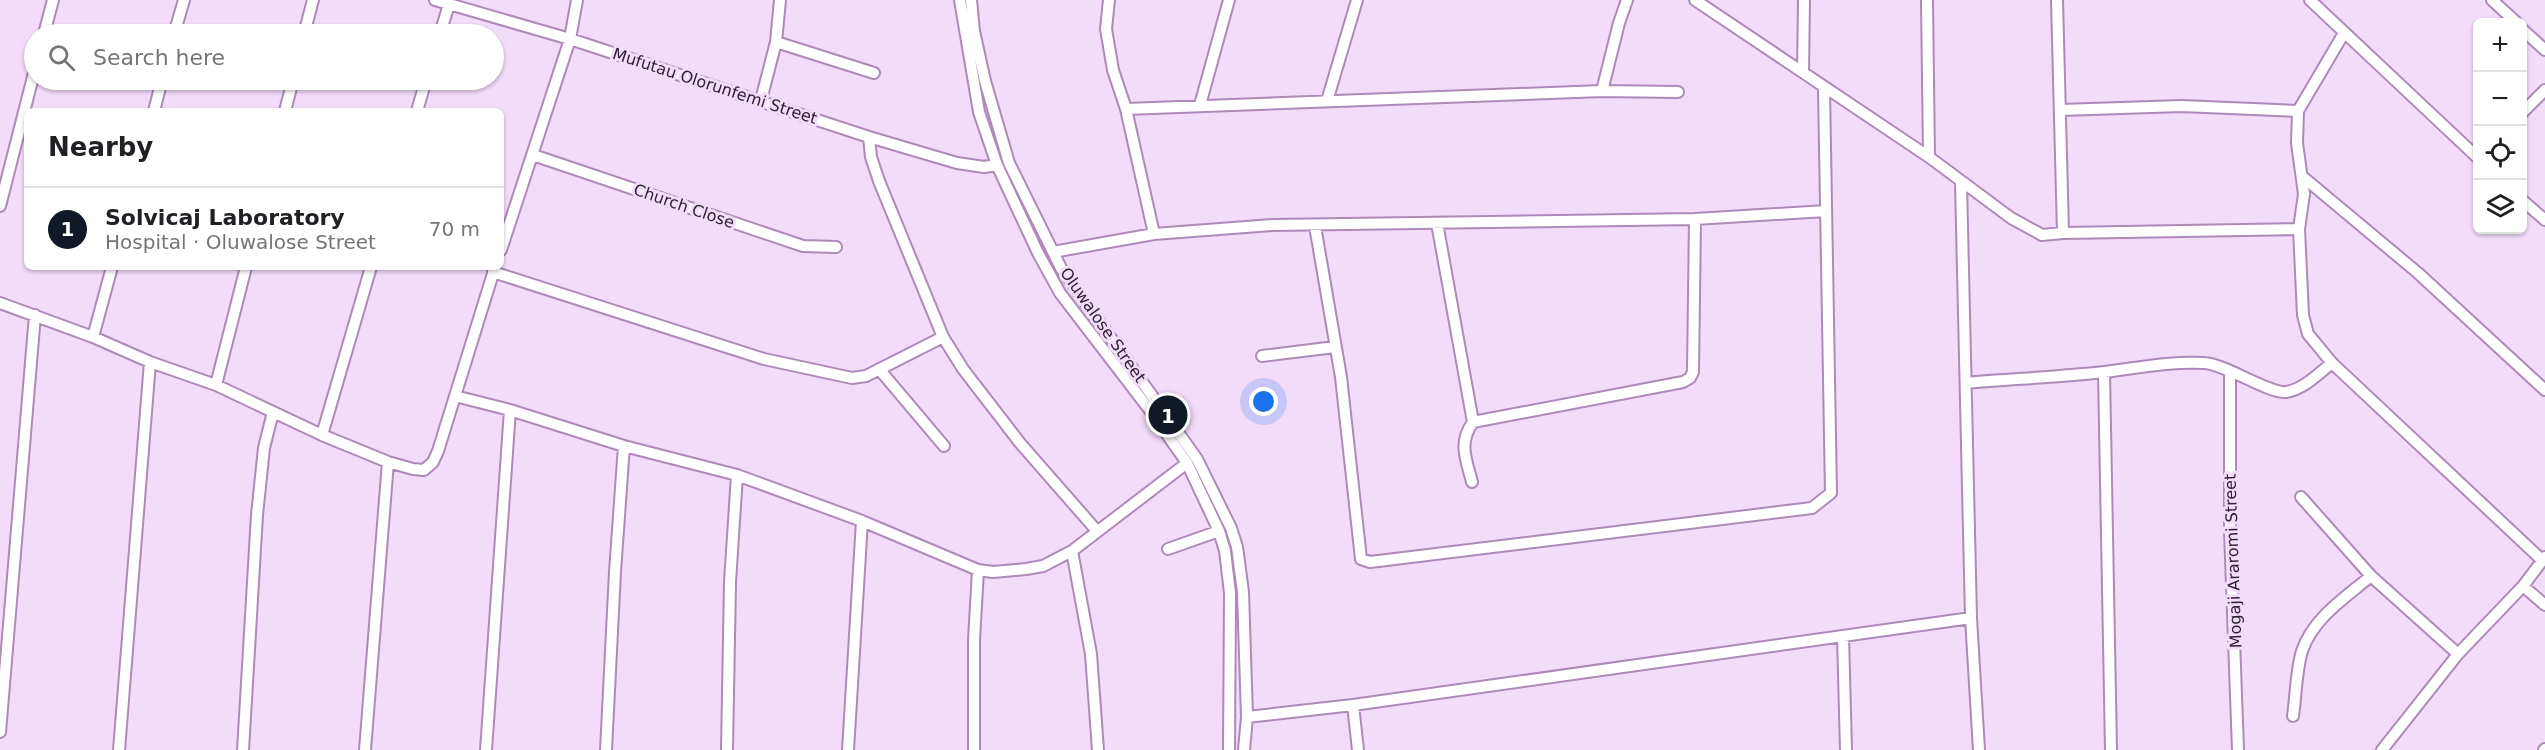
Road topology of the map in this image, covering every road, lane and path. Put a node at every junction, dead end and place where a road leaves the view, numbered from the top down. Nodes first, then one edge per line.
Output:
1 (53, 0) edge
2 (184, 0) edge
3 (313, 0) edge
4 (435, 0) edge
5 (577, 0) edge
6 (780, 0) edge
7 (960, 0) edge
8 (971, 0) edge
9 (1109, 0) edge
10 (1229, 0) edge
11 (1357, 0) edge
12 (1627, 0) edge
13 (1695, 0) edge
14 (1804, 0) edge
15 (1927, 0) edge
16 (2057, 0) edge
17 (2310, 0) edge
18 (2492, 0) edge
19 (449, 4) junction
20 (2512, 18) edge
21 (47, 24) edge
22 (177, 24) edge
23 (307, 24) edge
24 (443, 24) edge
25 (2344, 33) junction
26 (2527, 33) edge
27 (570, 39) junction
28 (776, 42) junction
29 (2545, 50) edge
30 (1803, 72) junction
31 (874, 74) dead end
32 (1824, 89) junction
33 (29, 90) edge
34 (159, 90) edge
35 (290, 90) edge
36 (423, 90) edge
37 (2545, 90) edge
38 (1602, 91) junction
39 (1677, 92) dead end
40 (761, 100) junction
41 (1327, 101) junction
42 (1200, 105) junction
43 (25, 108) edge
44 (155, 108) edge
45 (286, 108) edge
46 (418, 108) edge
47 (2527, 109) edge
48 (1126, 110) junction
49 (2060, 110) junction
50 (24, 111) edge
51 (2298, 111) junction
52 (869, 137) junction
53 (534, 154) junction
54 (2473, 154) edge
55 (1929, 157) junction
56 (997, 165) junction
57 (2302, 177) junction
58 (1960, 183) junction
59 (2527, 204) edge
60 (0, 206) edge
61 (1826, 211) junction
62 (1695, 219) junction
63 (2545, 220) edge
64 (1437, 224) junction
65 (1315, 226) junction
66 (2299, 229) junction
67 (2063, 233) junction
68 (1154, 234) junction
69 (504, 241) edge
70 (836, 247) dead end
71 (1053, 252) junction
72 (111, 270) edge
73 (245, 270) edge
74 (370, 270) edge
75 (494, 270) edge
76 (0, 303) edge
77 (35, 315) junction
78 (93, 337) junction
79 (943, 337) junction
80 (1335, 347) junction
81 (1262, 356) dead end
82 (150, 362) junction
83 (2332, 363) junction
84 (879, 369) junction
85 (2104, 372) junction
86 (2230, 372) junction
87 (1966, 383) junction
88 (216, 385) junction
89 (2545, 390) edge
90 (455, 396) junction
91 (510, 410) junction
92 (273, 412) junction
93 (1473, 422) junction
94 (322, 435) junction
95 (624, 446) junction
96 (944, 446) dead end
97 (388, 462) junction
98 (1187, 463) junction
99 (737, 475) junction
100 (1472, 482) dead end
101 (2301, 497) dead end
102 (862, 521) junction
103 (1097, 531) junction
104 (1219, 531) junction
105 (1168, 549) dead end
106 (1072, 551) junction
107 (2544, 558) edge
108 (978, 570) junction
109 (2371, 576) junction
110 (2523, 586) junction
111 (2545, 605) edge
112 (1971, 618) junction
113 (1842, 636) junction
114 (2458, 654) junction
115 (1353, 705) junction
116 (2293, 716) dead end
117 (1247, 717) junction
118 (0, 732) edge
119 (120, 750) edge
120 (243, 750) edge
121 (365, 750) edge
122 (486, 750) edge
123 (606, 750) edge
124 (727, 750) edge
125 (848, 750) edge
126 (974, 750) edge
127 (1098, 750) edge
128 (1229, 750) edge
129 (1244, 750) edge
130 (1359, 750) edge
131 (1846, 750) edge
132 (1979, 750) edge
133 (2111, 750) edge
134 (2238, 750) edge
135 (2382, 750) edge

1 - 21 street
2 - 22 street
3 - 23 street
4 - 19 street, Mufutau Olorunfemi Street
5 - 27 street
6 - 28 street
7 - 56 street, Oluwalose Street
8 - 71 street, Oluwalose Street
9 - 48 street
10 - 42 street
11 - 41 street
12 - 38 street
13 - 30 street
14 - 30 street
15 - 55 street
16 - 49 street
17 - 25 street
18 - 20 street
19 - 24 street
19 - 27 street, Mufutau Olorunfemi Street
25 - 51 street
25 - 54 street
26 - 29 street
27 - 40 street, Mufutau Olorunfemi Street
27 - 53 street
28 - 31 street
28 - 40 street
30 - 32 street
32 - 55 street
32 - 61 street
33 - 43 street
34 - 44 street
35 - 45 street
36 - 46 street
37 - 47 street
38 - 39 street
38 - 41 street
40 - 52 street, Mufutau Olorunfemi Street
41 - 42 street
42 - 48 street
48 - 68 street
49 - 51 street
49 - 67 street
50 - 60 street
51 - 57 street
52 - 56 street, Mufutau Olorunfemi Street
52 - 79 street
53 - 69 street
53 - 70 street, Church Close
55 - 58 street
56 - 98 street, Oluwalose Street
57 - 66 street
57 - 89 street
58 - 67 street
58 - 87 street
59 - 63 street
61 - 62 street
61 - 80 street
62 - 64 street
62 - 93 street
64 - 65 street
64 - 93 street
65 - 68 street
65 - 80 street
66 - 67 street
66 - 83 street
68 - 71 street
71 - 117 street, Oluwalose Street
72 - 78 street
73 - 88 street
74 - 94 street
75 - 84 street
75 - 90 street
76 - 77 street
77 - 78 street
77 - 118 street
78 - 82 street
79 - 84 street
79 - 103 street
80 - 81 street
82 - 88 street
82 - 119 street
83 - 86 street
83 - 107 street
84 - 96 street
85 - 86 street
85 - 87 street
85 - 133 street
86 - 134 street, Mogaji Araromi Street
87 - 112 street
88 - 92 street
90 - 91 street
90 - 97 street
91 - 95 street
91 - 122 street
92 - 94 street
92 - 120 street
93 - 100 street
94 - 97 street
95 - 99 street
95 - 123 street
97 - 121 street
98 - 103 street
98 - 104 street, Oluwalose Street
99 - 102 street
99 - 124 street
101 - 109 street
102 - 108 street
102 - 125 street
103 - 106 street
104 - 105 street
104 - 128 street, Oluwalose Street
106 - 108 street
106 - 127 street
107 - 110 street
108 - 126 street
109 - 114 street
109 - 116 street
110 - 111 street
110 - 114 street
112 - 113 street
112 - 132 street
113 - 115 street
113 - 131 street
114 - 135 street
115 - 117 street
115 - 130 street
117 - 129 street, Oluwalose Street

